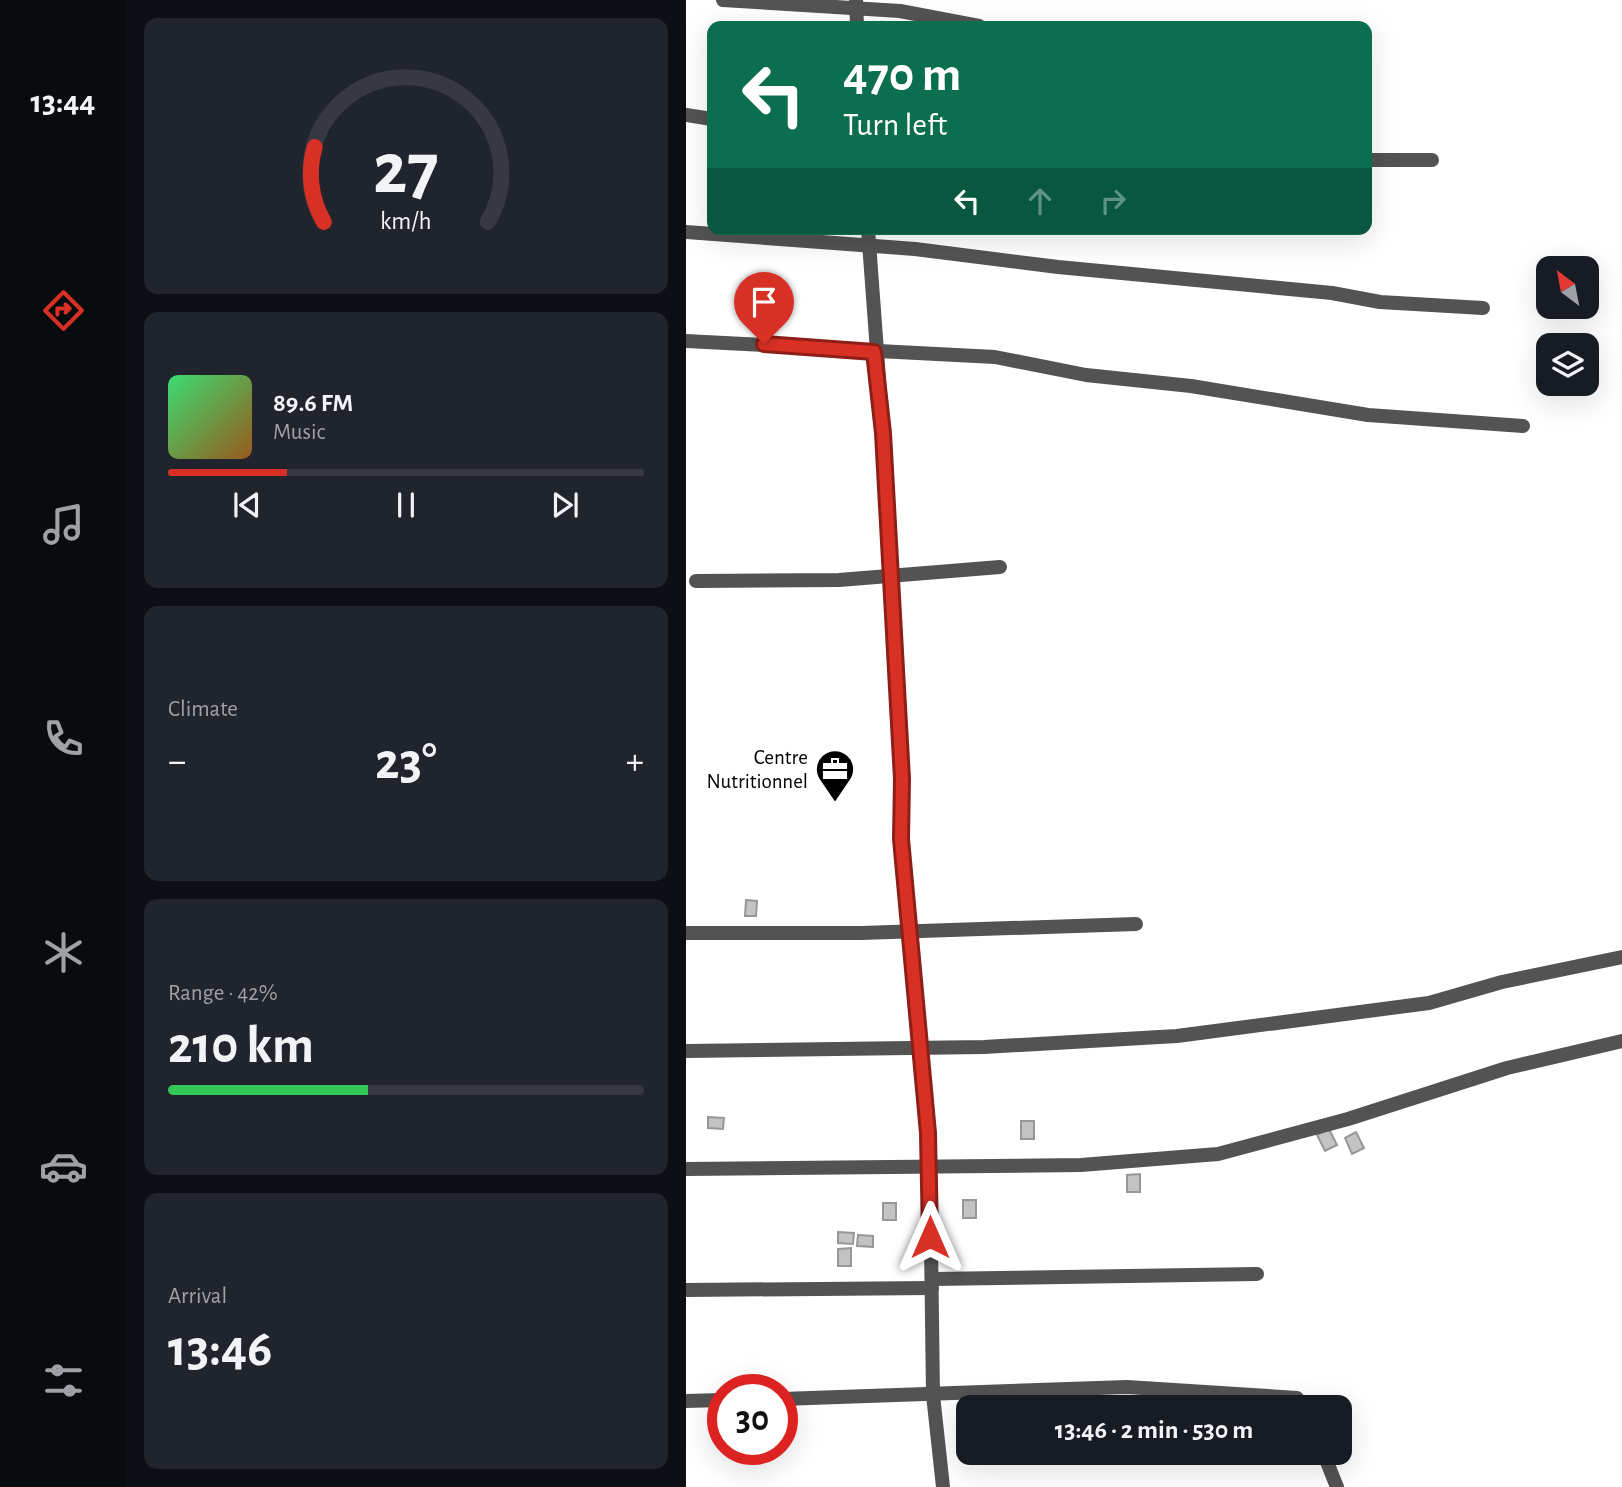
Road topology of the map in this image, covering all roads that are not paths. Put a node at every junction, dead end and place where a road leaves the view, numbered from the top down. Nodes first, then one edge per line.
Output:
1 (723, 0) edge
2 (856, 5) edge
3 (953, 21) edge
4 (686, 115) edge
5 (707, 118) edge
6 (1372, 160) edge
7 (1432, 160) dead end
8 (686, 232) edge
9 (707, 234) edge
10 (720, 235) edge
11 (868, 235) edge
12 (869, 248) junction
13 (1483, 308) dead end
14 (686, 341) edge
15 (874, 352) junction
16 (1523, 426) dead end
17 (1000, 567) dead end
18 (889, 577) junction
19 (696, 581) dead end
20 (1136, 924) dead end
21 (911, 932) junction
22 (686, 933) edge
23 (1622, 957) edge
24 (1622, 1041) edge
25 (920, 1049) junction
26 (686, 1051) edge
27 (930, 1168) junction
28 (686, 1169) edge
29 (1257, 1275) dead end
30 (932, 1284) junction
31 (686, 1290) edge
32 (933, 1395) junction
33 (1251, 1395) edge
34 (798, 1399) edge
35 (707, 1400) edge
36 (686, 1401) edge
37 (1328, 1465) edge
38 (943, 1487) edge
39 (1337, 1487) edge

1 - 2 street
2 - 3 street
4 - 5 street
6 - 7 street
8 - 9 street
10 - 12 street
11 - 12 street
12 - 13 street
12 - 15 street
14 - 15 street
15 - 16 street
15 - 18 street
17 - 18 street
18 - 19 street
18 - 21 street
20 - 21 street
21 - 22 street
21 - 25 street
23 - 25 street
24 - 27 street
25 - 26 street
25 - 27 street
27 - 28 street
27 - 30 street
29 - 30 street
30 - 31 street
30 - 32 street
32 - 33 street
32 - 34 street
32 - 38 street
35 - 36 street
37 - 39 street

